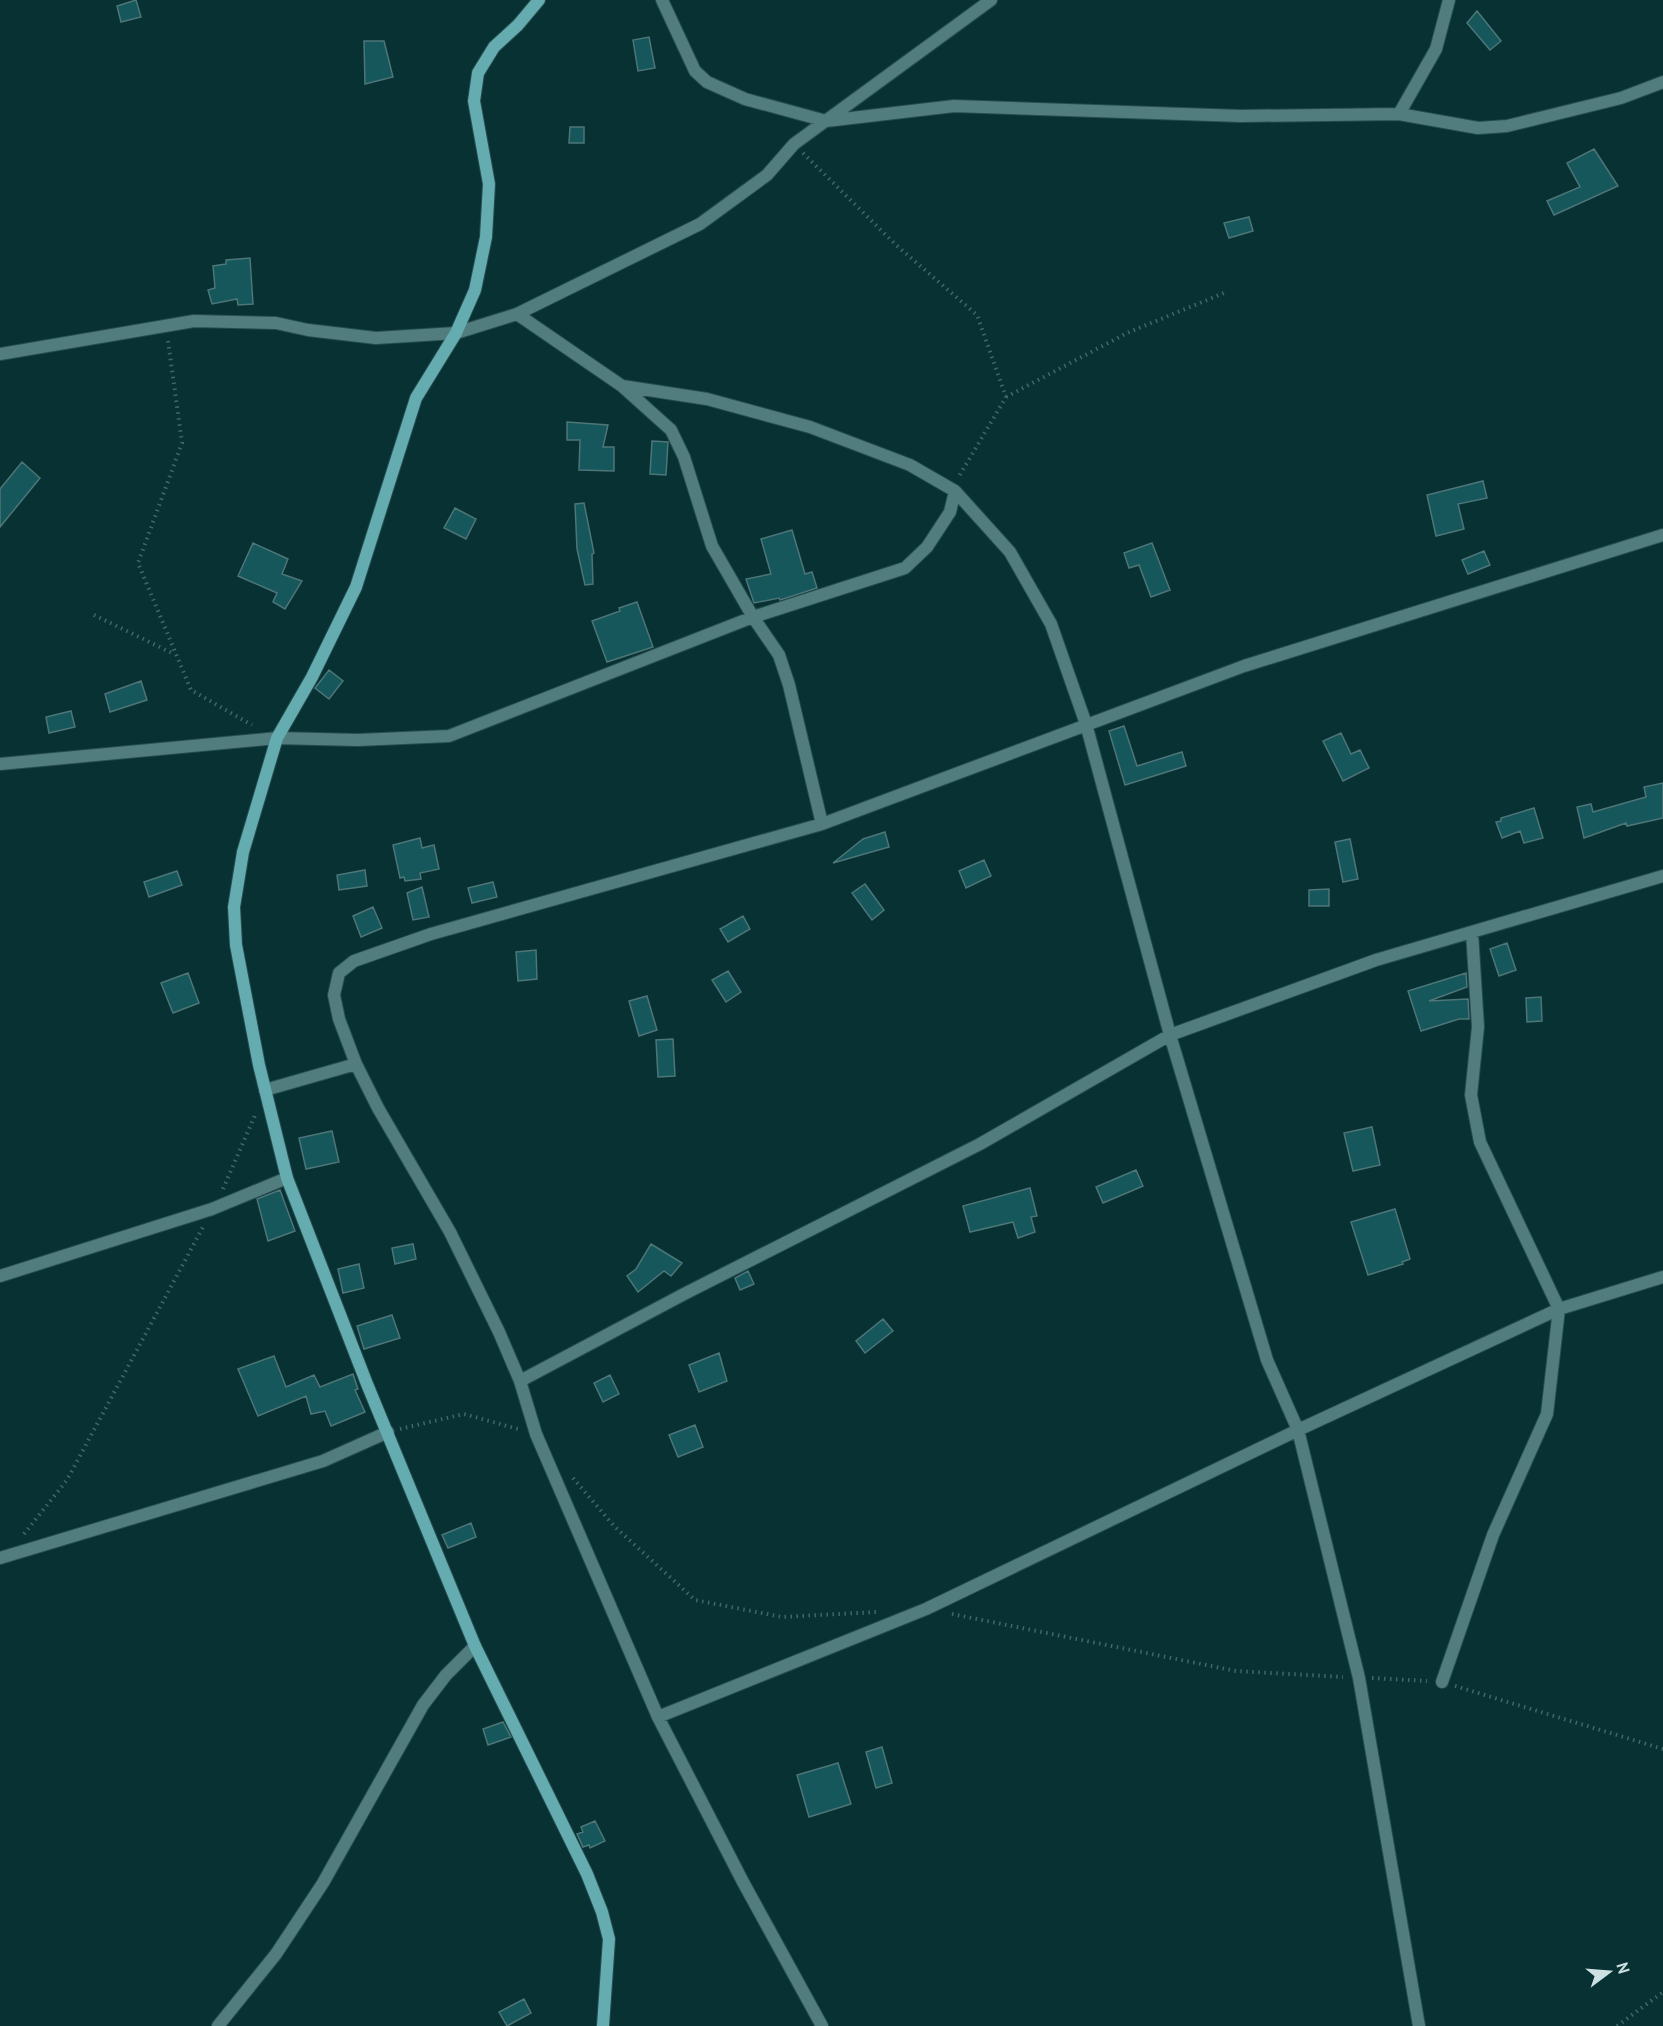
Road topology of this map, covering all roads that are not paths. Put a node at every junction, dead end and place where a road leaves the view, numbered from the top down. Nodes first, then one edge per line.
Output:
1 (539, 0) edge
2 (662, 0) edge
3 (991, 0) edge
4 (1449, 0) edge
5 (1663, 82) edge
6 (1399, 114) junction
7 (825, 121) junction
8 (517, 314) junction
9 (456, 333) junction
10 (0, 354) edge
11 (622, 386) junction
12 (955, 491) junction
13 (1663, 535) edge
14 (753, 617) junction
15 (1086, 724) junction
16 (276, 738) junction
17 (0, 764) edge
18 (822, 824) junction
19 (1663, 876) edge
20 (1472, 932) junction
21 (1170, 1035) junction
22 (356, 1064) junction
23 (265, 1090) junction
24 (287, 1178) junction
25 (0, 1276) edge
26 (1663, 1277) edge
27 (1559, 1309) junction
28 (520, 1381) junction
29 (1298, 1430) junction
30 (388, 1432) junction
31 (2, 1560) edge
32 (475, 1646) junction
33 (1442, 1682) road end
34 (658, 1718) junction
35 (218, 2026) edge
36 (603, 2026) edge
37 (822, 2026) edge
38 (1419, 2026) edge

1 - 9 main road
2 - 7 street
3 - 7 street
4 - 6 street
5 - 6 street
6 - 7 street
7 - 8 street
8 - 9 street
8 - 11 street
9 - 10 street
9 - 16 main road
11 - 12 street
11 - 14 street
12 - 14 street
12 - 15 street
13 - 15 street
14 - 16 street
14 - 18 street
15 - 18 street
15 - 21 street
16 - 17 street
16 - 23 main road
18 - 22 street
19 - 20 street
20 - 21 street
20 - 27 street
21 - 28 street
21 - 29 street
22 - 23 street
22 - 28 street
23 - 24 main road
24 - 25 street
24 - 30 main road
26 - 27 street
27 - 29 street
27 - 33 street
28 - 34 street
29 - 34 street
29 - 38 street
30 - 31 street
30 - 32 main road
32 - 35 street
32 - 36 main road
34 - 37 street

